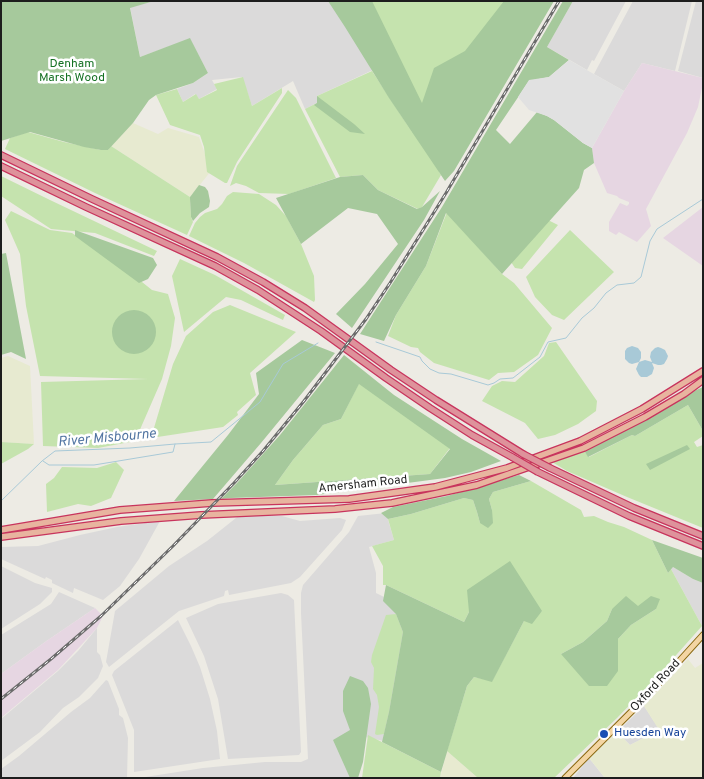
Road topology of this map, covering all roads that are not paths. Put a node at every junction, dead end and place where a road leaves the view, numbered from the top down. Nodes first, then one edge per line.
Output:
1 (1, 155) edge
2 (1, 166) edge
3 (703, 371) edge
4 (703, 380) edge
5 (1, 530) edge
6 (703, 536) edge
7 (1, 537) edge
8 (703, 546) edge
9 (703, 635) edge
10 (565, 778) edge

1 - 6 highway, bridge
2 - 8 highway, bridge
3 - 5 highway, Amersham Road
4 - 7 highway
9 - 10 main road, Oxford Road

